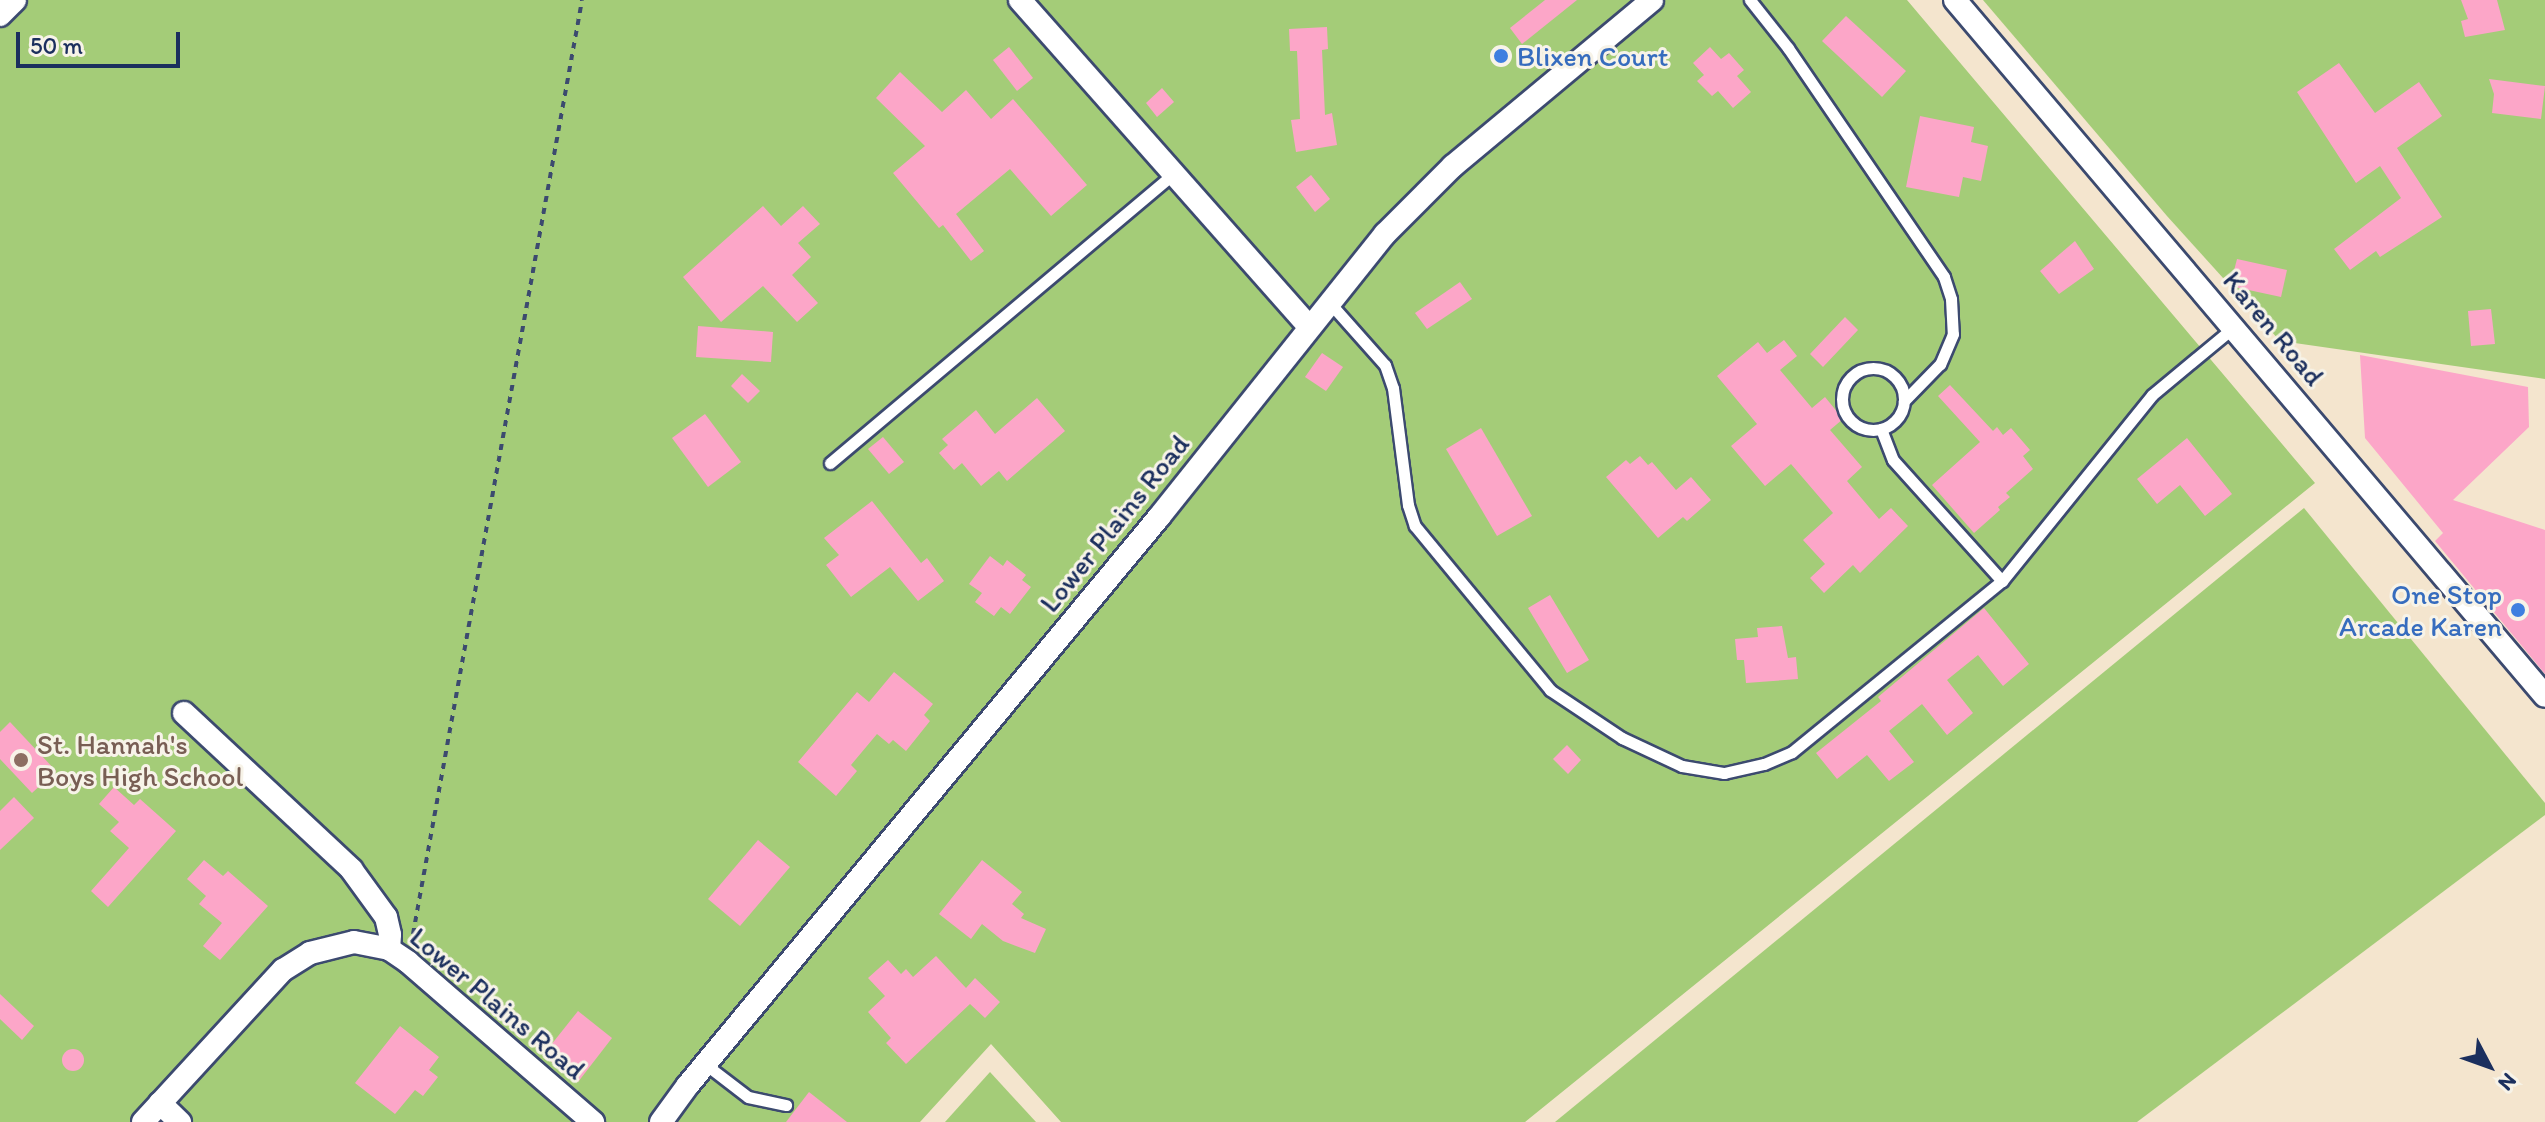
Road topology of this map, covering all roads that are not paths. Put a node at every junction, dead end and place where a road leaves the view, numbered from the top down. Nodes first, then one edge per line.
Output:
1 (15, 0) edge
2 (1020, 0) edge
3 (1652, 0) edge
4 (1750, 0) edge
5 (1955, 0) edge
6 (0, 15) edge
7 (1172, 175) junction
8 (1329, 302) junction
9 (1309, 327) junction
10 (2235, 327) junction
11 (1904, 401) junction
12 (1881, 429) junction
13 (830, 463) dead end
14 (2002, 581) junction
15 (2545, 696) edge
16 (184, 713) dead end
17 (389, 949) junction
18 (705, 1064) junction
19 (160, 1103) junction
20 (786, 1105) dead end
21 (143, 1122) edge
22 (180, 1122) edge
23 (593, 1122) edge
24 (661, 1122) edge

1 - 6 street
2 - 7 street
3 - 8 street, Lower Plains Road
4 - 11 lane
5 - 10 street, Karen Road
7 - 9 street
7 - 13 lane
8 - 9 street, Lower Plains Road
8 - 14 lane
9 - 18 street, Lower Plains Road
10 - 14 lane
10 - 15 street, Karen Road
11 - 12 lane
11 - 12 lane
12 - 14 lane
16 - 17 street
17 - 19 street, Lower Plains Road
17 - 23 street, Lower Plains Road
18 - 20 lane
18 - 24 street, Lower Plains Road
19 - 21 street, Lower Plains Road
19 - 22 street

